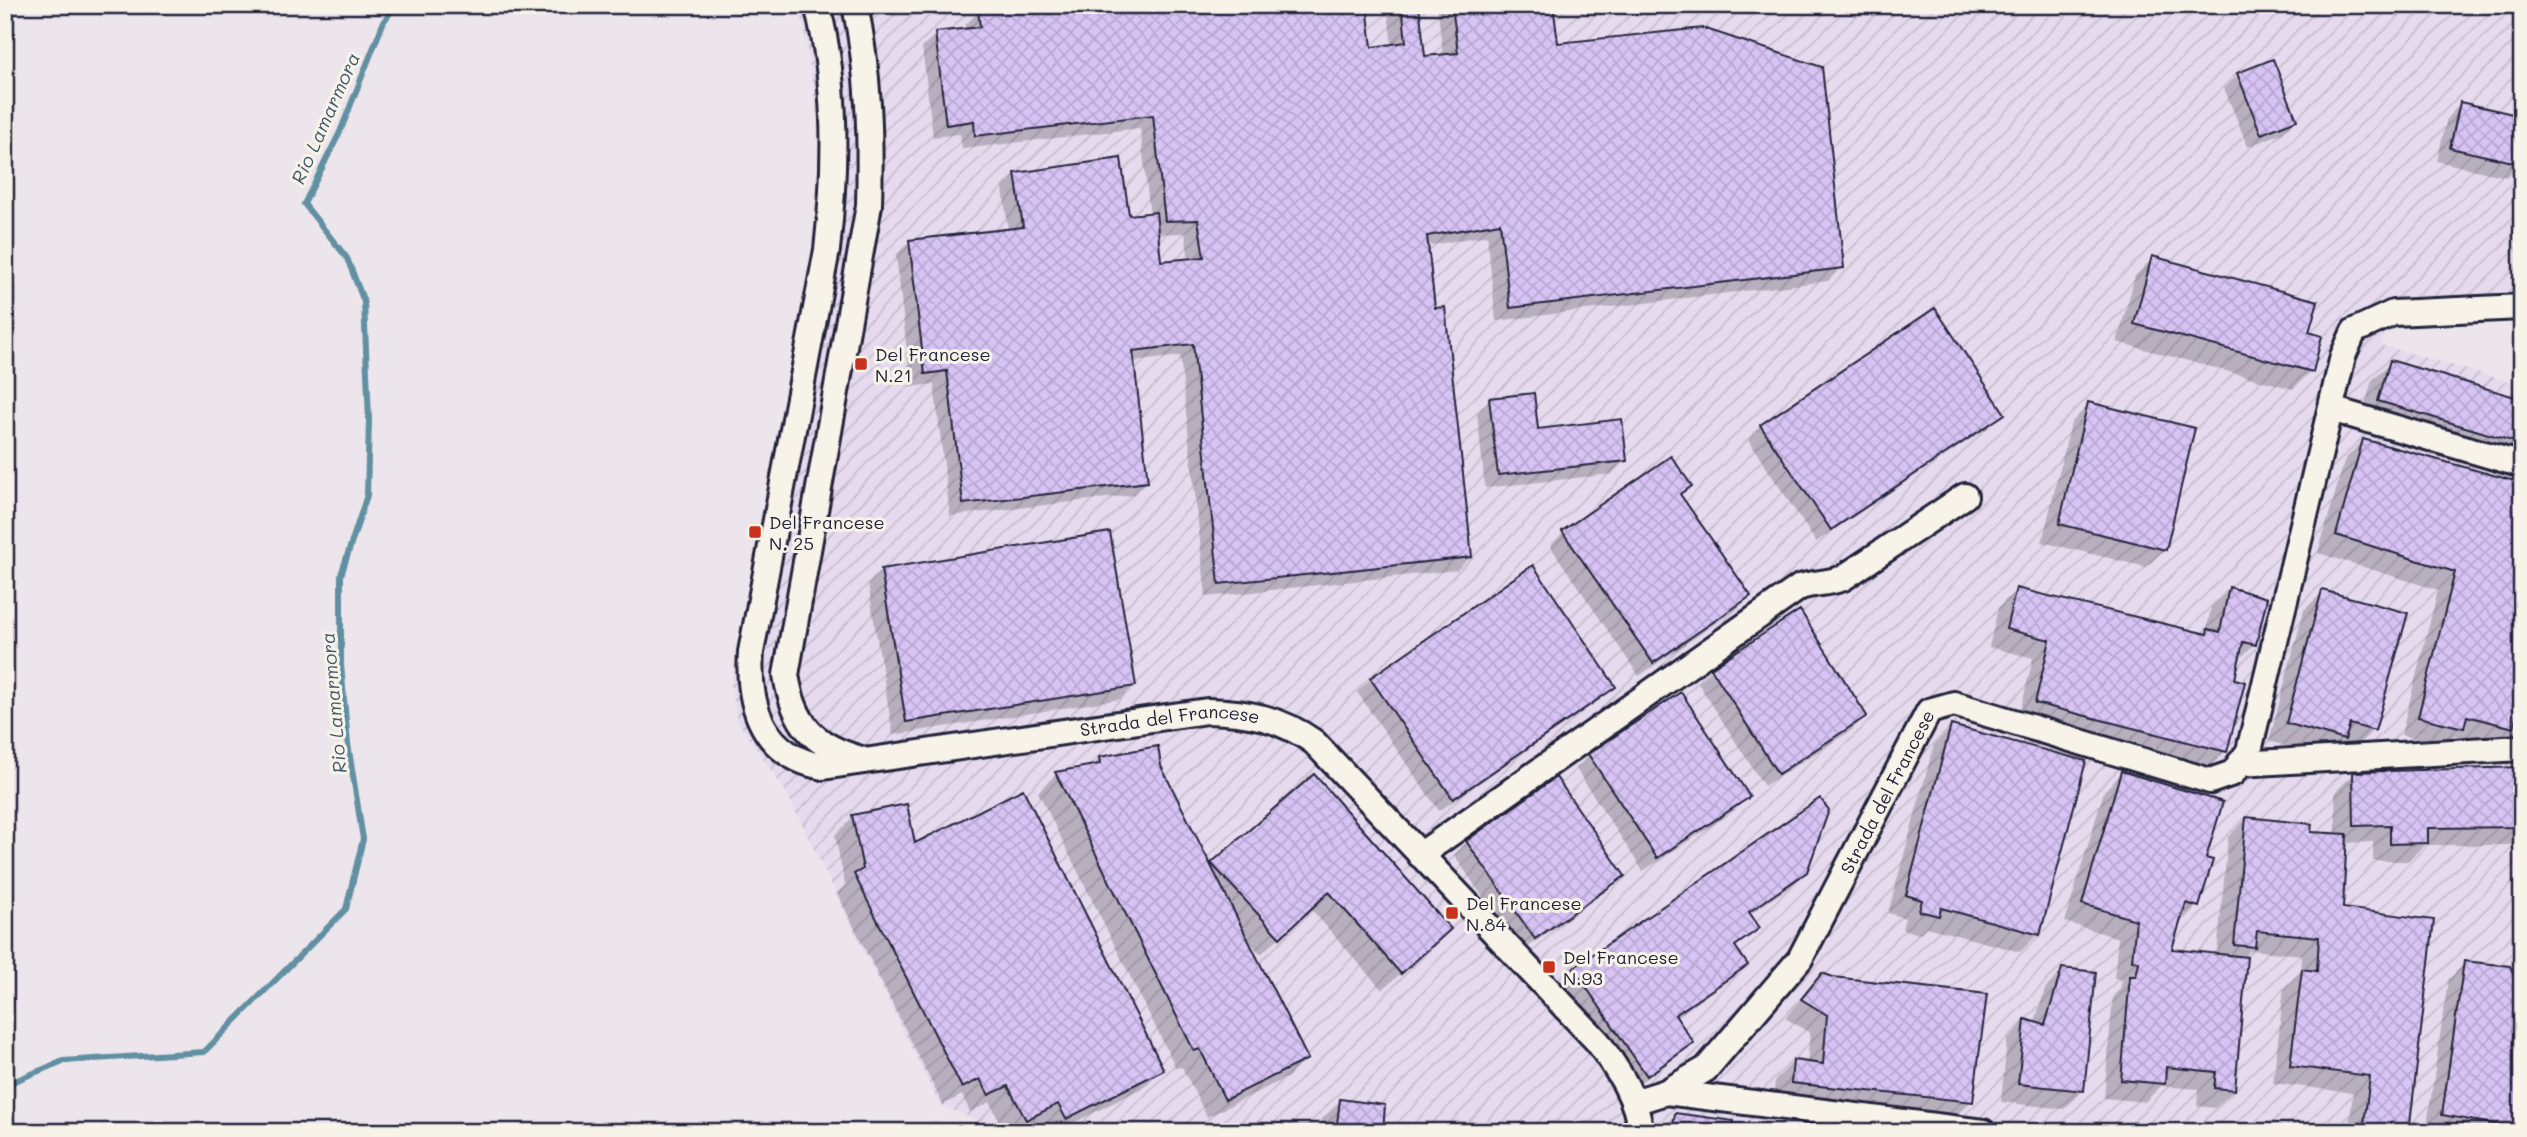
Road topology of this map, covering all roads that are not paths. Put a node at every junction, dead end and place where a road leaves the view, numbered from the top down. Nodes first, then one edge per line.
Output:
1 (817, 5) edge
2 (856, 5) edge
3 (833, 182) junction
4 (870, 183) junction
5 (2522, 307) edge
6 (2331, 409) junction
7 (2522, 465) edge
8 (1965, 496) dead end
9 (778, 514) junction
10 (813, 521) junction
11 (2522, 748) edge
12 (865, 760) junction
13 (2239, 764) junction
14 (1420, 855) junction
15 (1667, 1092) junction
16 (1634, 1102) junction
17 (1640, 1132) edge
18 (1983, 1132) edge

1 - 3 street, Strada del Francese
2 - 4 street, Strada del Francese
3 - 4 street
3 - 9 street, Strada del Francese
4 - 10 street, Strada del Francese
5 - 6 street
6 - 7 street
6 - 13 street
8 - 14 street
9 - 10 street
9 - 12 street, Strada del Francese
10 - 12 street, Strada del Francese
11 - 13 street, Strada del Francese
12 - 14 street, Strada del Francese
13 - 15 street, Strada del Francese
14 - 16 street, Strada del Francese
15 - 16 street, Strada del Francese
15 - 18 street, Strada del Francese
16 - 17 street, Strada del Francese

